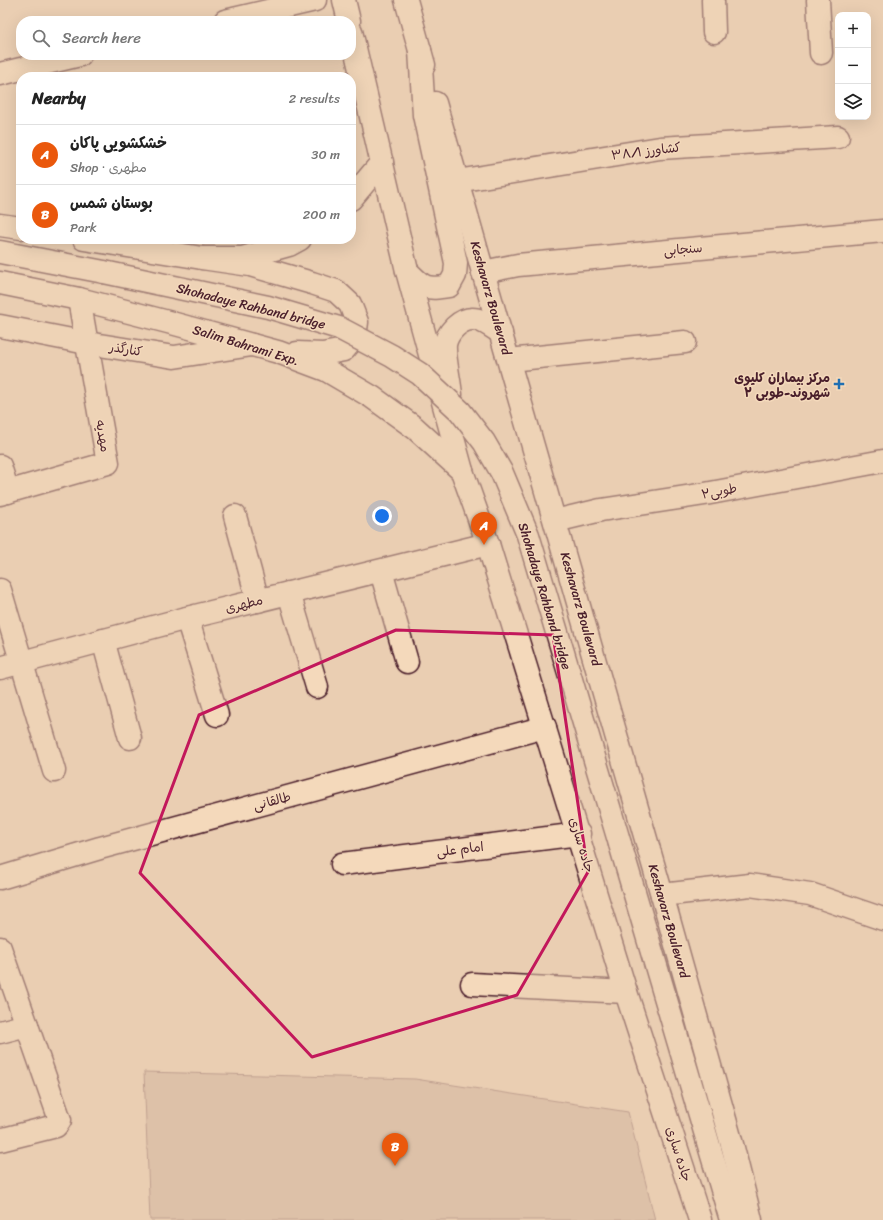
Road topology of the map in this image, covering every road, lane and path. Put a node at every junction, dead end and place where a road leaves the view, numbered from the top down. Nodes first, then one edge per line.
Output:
1 (315, 0) edge
2 (344, 0) edge
3 (406, 0) edge
4 (713, 0) edge
5 (818, 0) edge
6 (246, 16) edge
7 (348, 16) edge
8 (714, 32) dead end
9 (420, 50) junction
10 (356, 52) edge
11 (821, 53) dead end
12 (59, 60) edge
13 (0, 74) edge
14 (838, 137) dead end
15 (382, 162) junction
16 (457, 181) junction
17 (356, 193) edge
18 (0, 216) edge
19 (16, 221) edge
20 (0, 225) edge
21 (16, 227) edge
22 (883, 230) edge
23 (115, 244) edge
24 (291, 244) edge
25 (0, 252) edge
26 (202, 258) junction
27 (407, 271) junction
28 (483, 272) junction
29 (0, 283) edge
30 (79, 299) junction
31 (0, 326) edge
32 (502, 333) junction
33 (685, 342) dead end
34 (87, 343) junction
35 (252, 345) junction
36 (278, 352) junction
37 (510, 360) junction
38 (883, 461) edge
39 (0, 466) edge
40 (462, 471) junction
41 (4, 493) edge
42 (235, 516) dead end
43 (555, 521) junction
44 (488, 544) junction
45 (381, 571) junction
46 (0, 590) edge
47 (289, 593) junction
48 (258, 601) junction
49 (187, 618) junction
50 (103, 640) junction
51 (22, 662) junction
52 (407, 662) dead end
53 (0, 668) edge
54 (317, 687) dead end
55 (217, 715) dead end
56 (545, 727) junction
57 (130, 738) dead end
58 (54, 772) dead end
59 (579, 834) junction
60 (342, 864) dead end
61 (0, 878) edge
62 (662, 895) junction
63 (883, 919) edge
64 (0, 948) edge
65 (472, 984) dead end
66 (626, 992) junction
67 (27, 1025) junction
68 (0, 1032) edge
69 (0, 1140) edge
70 (700, 1220) edge
71 (731, 1220) edge
72 (751, 1220) edge

1 - 6 main road
2 - 7 main road
3 - 9 main road, Keshavarz Boulevard
4 - 8 main road
5 - 11 main road
9 - 16 main road, Keshavarz Boulevard
9 - 27 main road
10 - 15 main road
12 - 13 main road
14 - 16 main road, کشاورز ۳۸/۱
15 - 17 main road
15 - 27 main road
16 - 28 main road, Keshavarz Boulevard
18 - 19 main road
20 - 21 main road
22 - 28 main road, سنجابی
23 - 26 main road
24 - 26 main road
25 - 71 main road, Shohadaye Rahband bridge, bridge
26 - 36 main road
27 - 40 main road
28 - 32 main road, Keshavarz Boulevard
29 - 30 main road, Salim Bahrami Exp.
30 - 34 main road, مهدیه
30 - 35 main road, Salim Bahrami Exp.
31 - 34 main road, کنارگذر
32 - 37 main road, Keshavarz Boulevard
32 - 40 main road
33 - 37 main road
34 - 35 main road, کنارگذر
34 - 41 main road, مهدیه
35 - 36 main road, Salim Bahrami Exp.
36 - 40 main road, Salim Bahrami Exp.
37 - 43 main road, Keshavarz Boulevard
38 - 43 main road, طوبی۲
39 - 41 main road
40 - 44 main road, جاده ساری
42 - 48 main road
43 - 62 main road, Keshavarz Boulevard
44 - 45 main road, مطهری
44 - 56 main road, جاده ساری
45 - 47 main road, مطهری
45 - 52 main road
46 - 51 main road
47 - 48 main road, مطهری
47 - 54 main road
48 - 49 main road, مطهری
49 - 50 main road, مطهری
49 - 55 main road
50 - 51 main road, مطهری
50 - 57 main road
51 - 53 main road, مطهری
51 - 58 main road
56 - 59 main road, جاده ساری
56 - 61 main road, طالقانی
59 - 60 main road, امام علی
59 - 66 main road, جاده ساری
62 - 63 main road
62 - 72 main road, Keshavarz Boulevard
64 - 67 main road
65 - 66 main road
66 - 70 main road, جاده ساری
67 - 68 main road
67 - 69 main road

